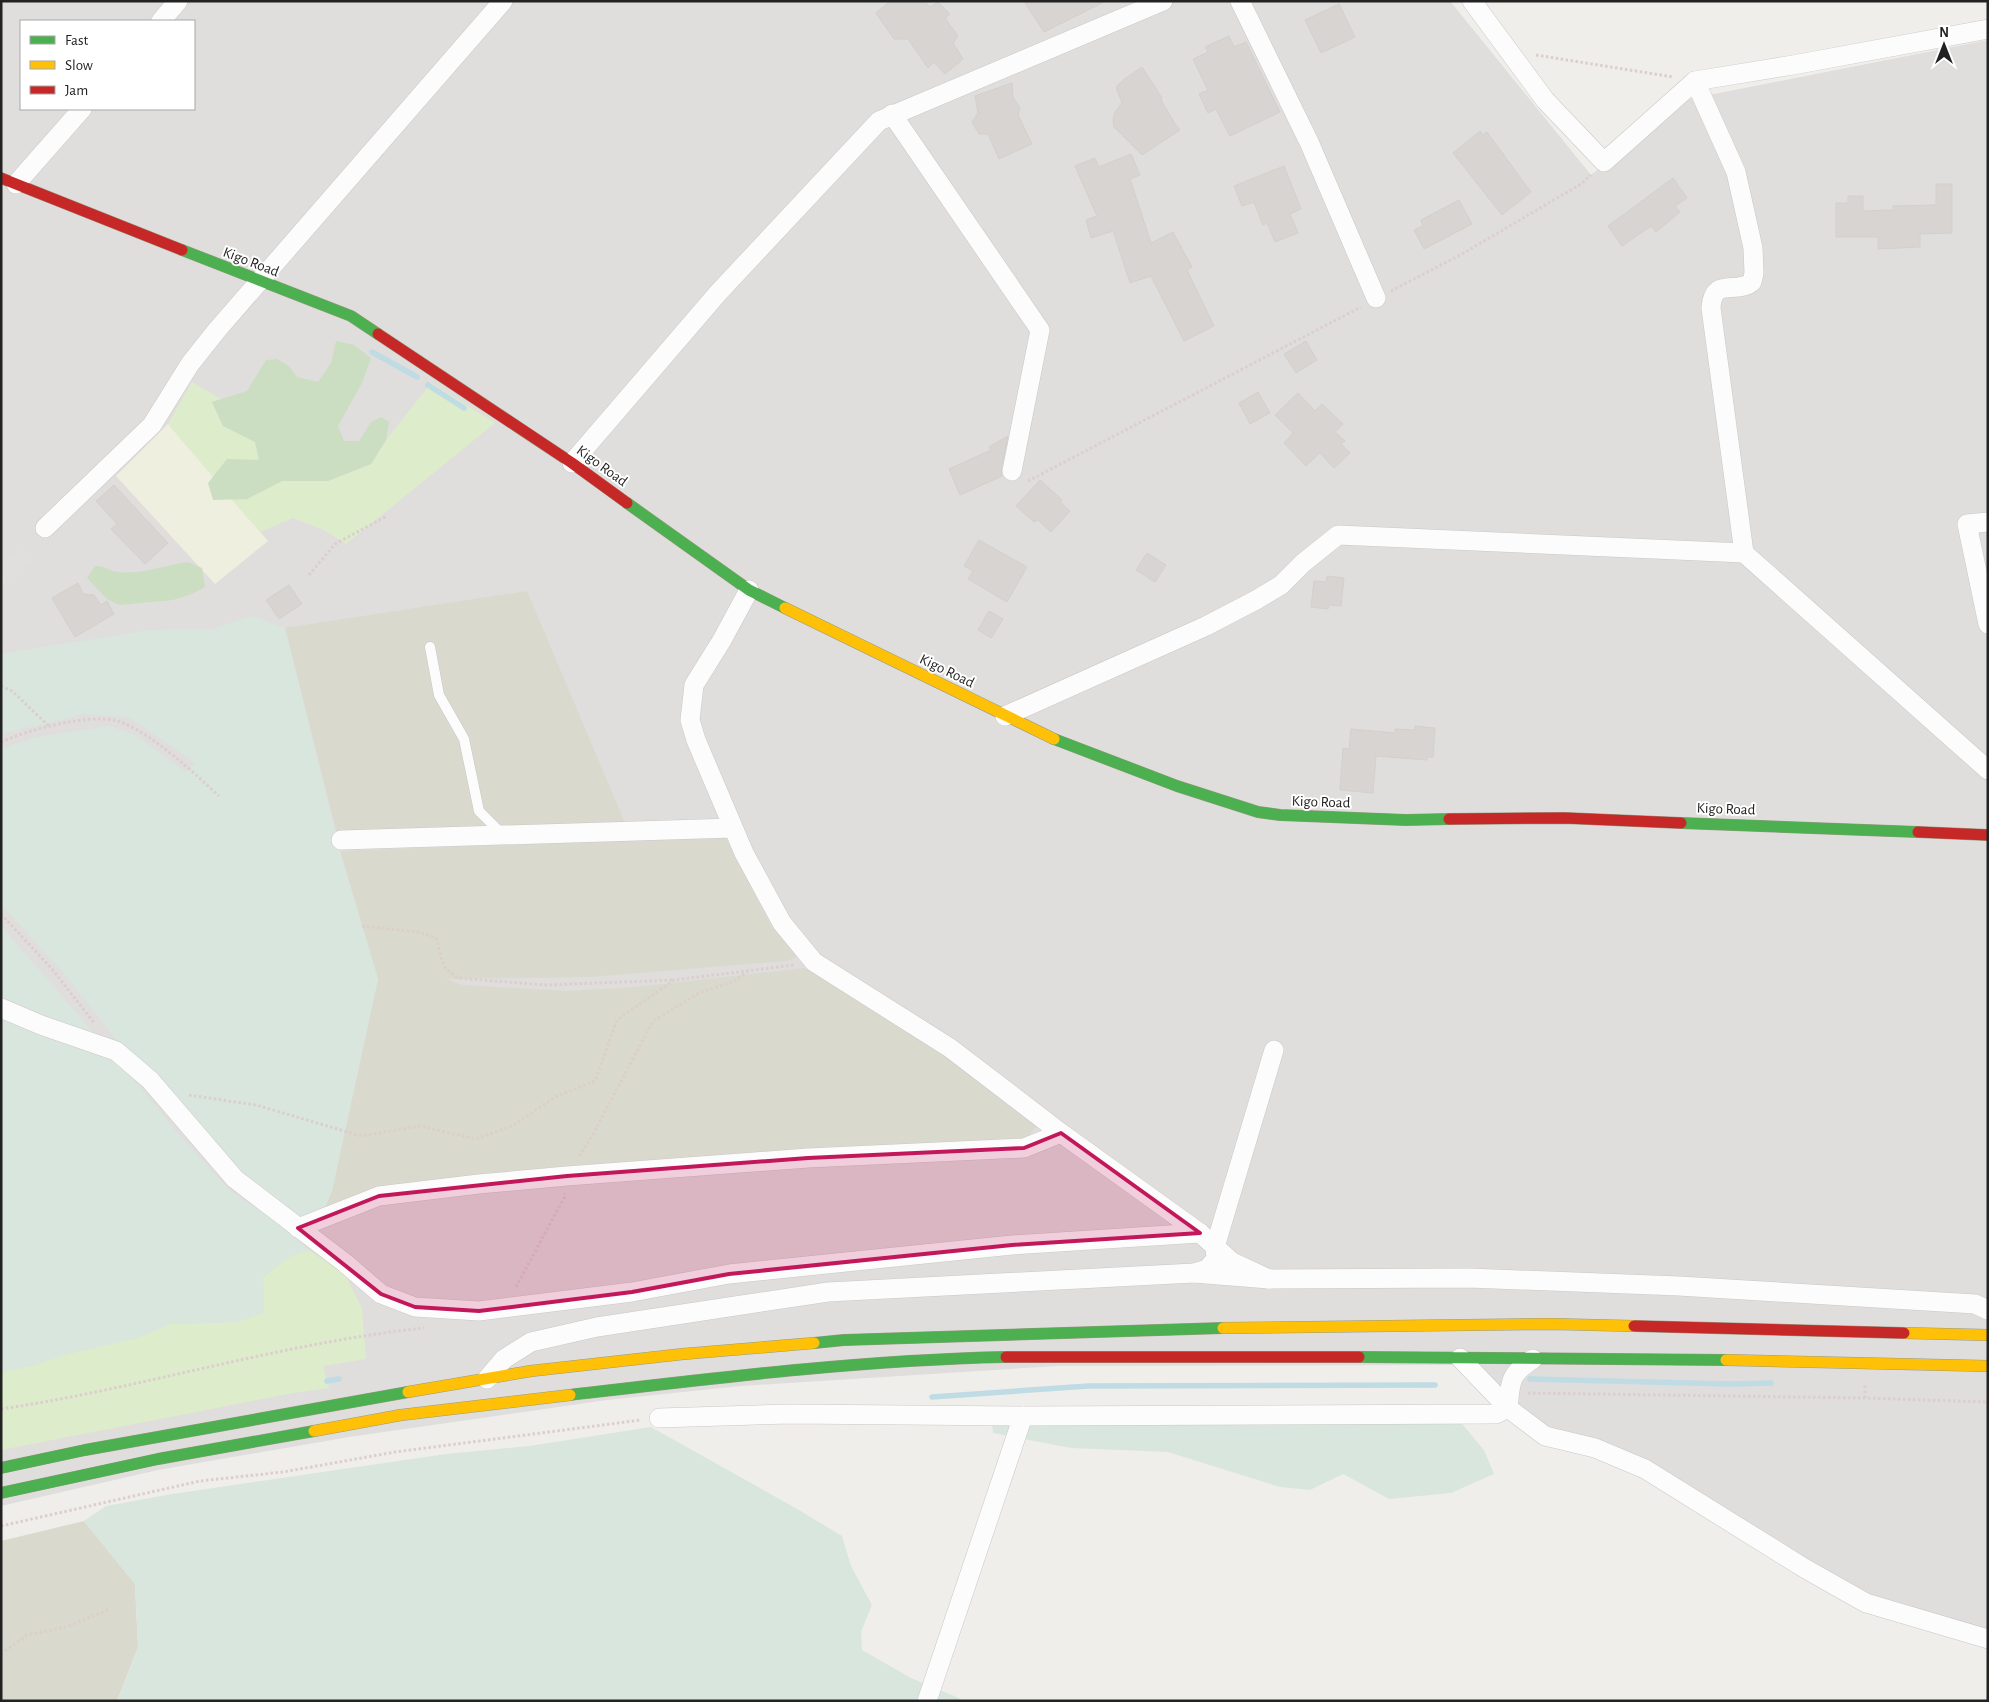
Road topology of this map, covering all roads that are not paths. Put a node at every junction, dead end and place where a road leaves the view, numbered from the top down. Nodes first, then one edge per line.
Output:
1 (178, 1) edge
2 (503, 1) edge
3 (1163, 1) edge
4 (1240, 1) edge
5 (1472, 1) edge
6 (162, 20) edge
7 (1988, 29) edge
8 (1695, 81) junction
9 (81, 110) edge
10 (892, 114) junction
11 (9, 181) edge
12 (259, 281) junction
13 (1376, 298) road end
14 (572, 462) junction
15 (1018, 477) road end
16 (1988, 522) edge
17 (45, 528) dead end
18 (1744, 553) junction
19 (749, 590) junction
20 (1988, 624) edge
21 (430, 647) dead end
22 (1006, 716) junction
23 (1988, 770) edge
24 (733, 828) junction
25 (1988, 835) edge
26 (504, 836) junction
27 (341, 840) dead end
28 (1, 1008) edge
29 (1274, 1050) dead end
30 (1061, 1134) junction
31 (298, 1228) junction
32 (1200, 1233) junction
33 (1215, 1247) junction
34 (1194, 1273) junction
35 (1269, 1279) junction
36 (1988, 1310) edge
37 (1988, 1335) edge
38 (1460, 1358) junction
39 (1533, 1359) junction
40 (1988, 1366) edge
41 (487, 1379) junction
42 (1509, 1400) junction
43 (1024, 1416) junction
44 (659, 1418) road end
45 (1, 1468) edge
46 (1, 1493) edge
47 (1988, 1639) edge
48 (927, 1701) edge

1 - 6 street
2 - 12 street
3 - 10 street
4 - 13 street
5 - 8 street
7 - 8 street
8 - 18 street
9 - 11 street
10 - 14 street
10 - 15 street
11 - 12 main road, Kigo Road
12 - 14 main road, Kigo Road
12 - 17 street
14 - 19 main road, Kigo Road
16 - 20 street
18 - 22 street
18 - 23 street
19 - 22 main road, Kigo Road
19 - 24 street
21 - 26 lane
22 - 25 main road, Kigo Road
24 - 26 street
24 - 30 street
26 - 27 street
28 - 31 street
29 - 33 street
30 - 31 street
30 - 32 street
31 - 32 street
32 - 33 street
33 - 34 street
33 - 35 street
34 - 35 street
34 - 41 street
35 - 36 street
37 - 41 main road
38 - 39 main road
38 - 42 street
38 - 46 main road
39 - 40 main road
39 - 42 street
41 - 45 main road
42 - 43 street
42 - 47 street
43 - 44 street
43 - 48 street

